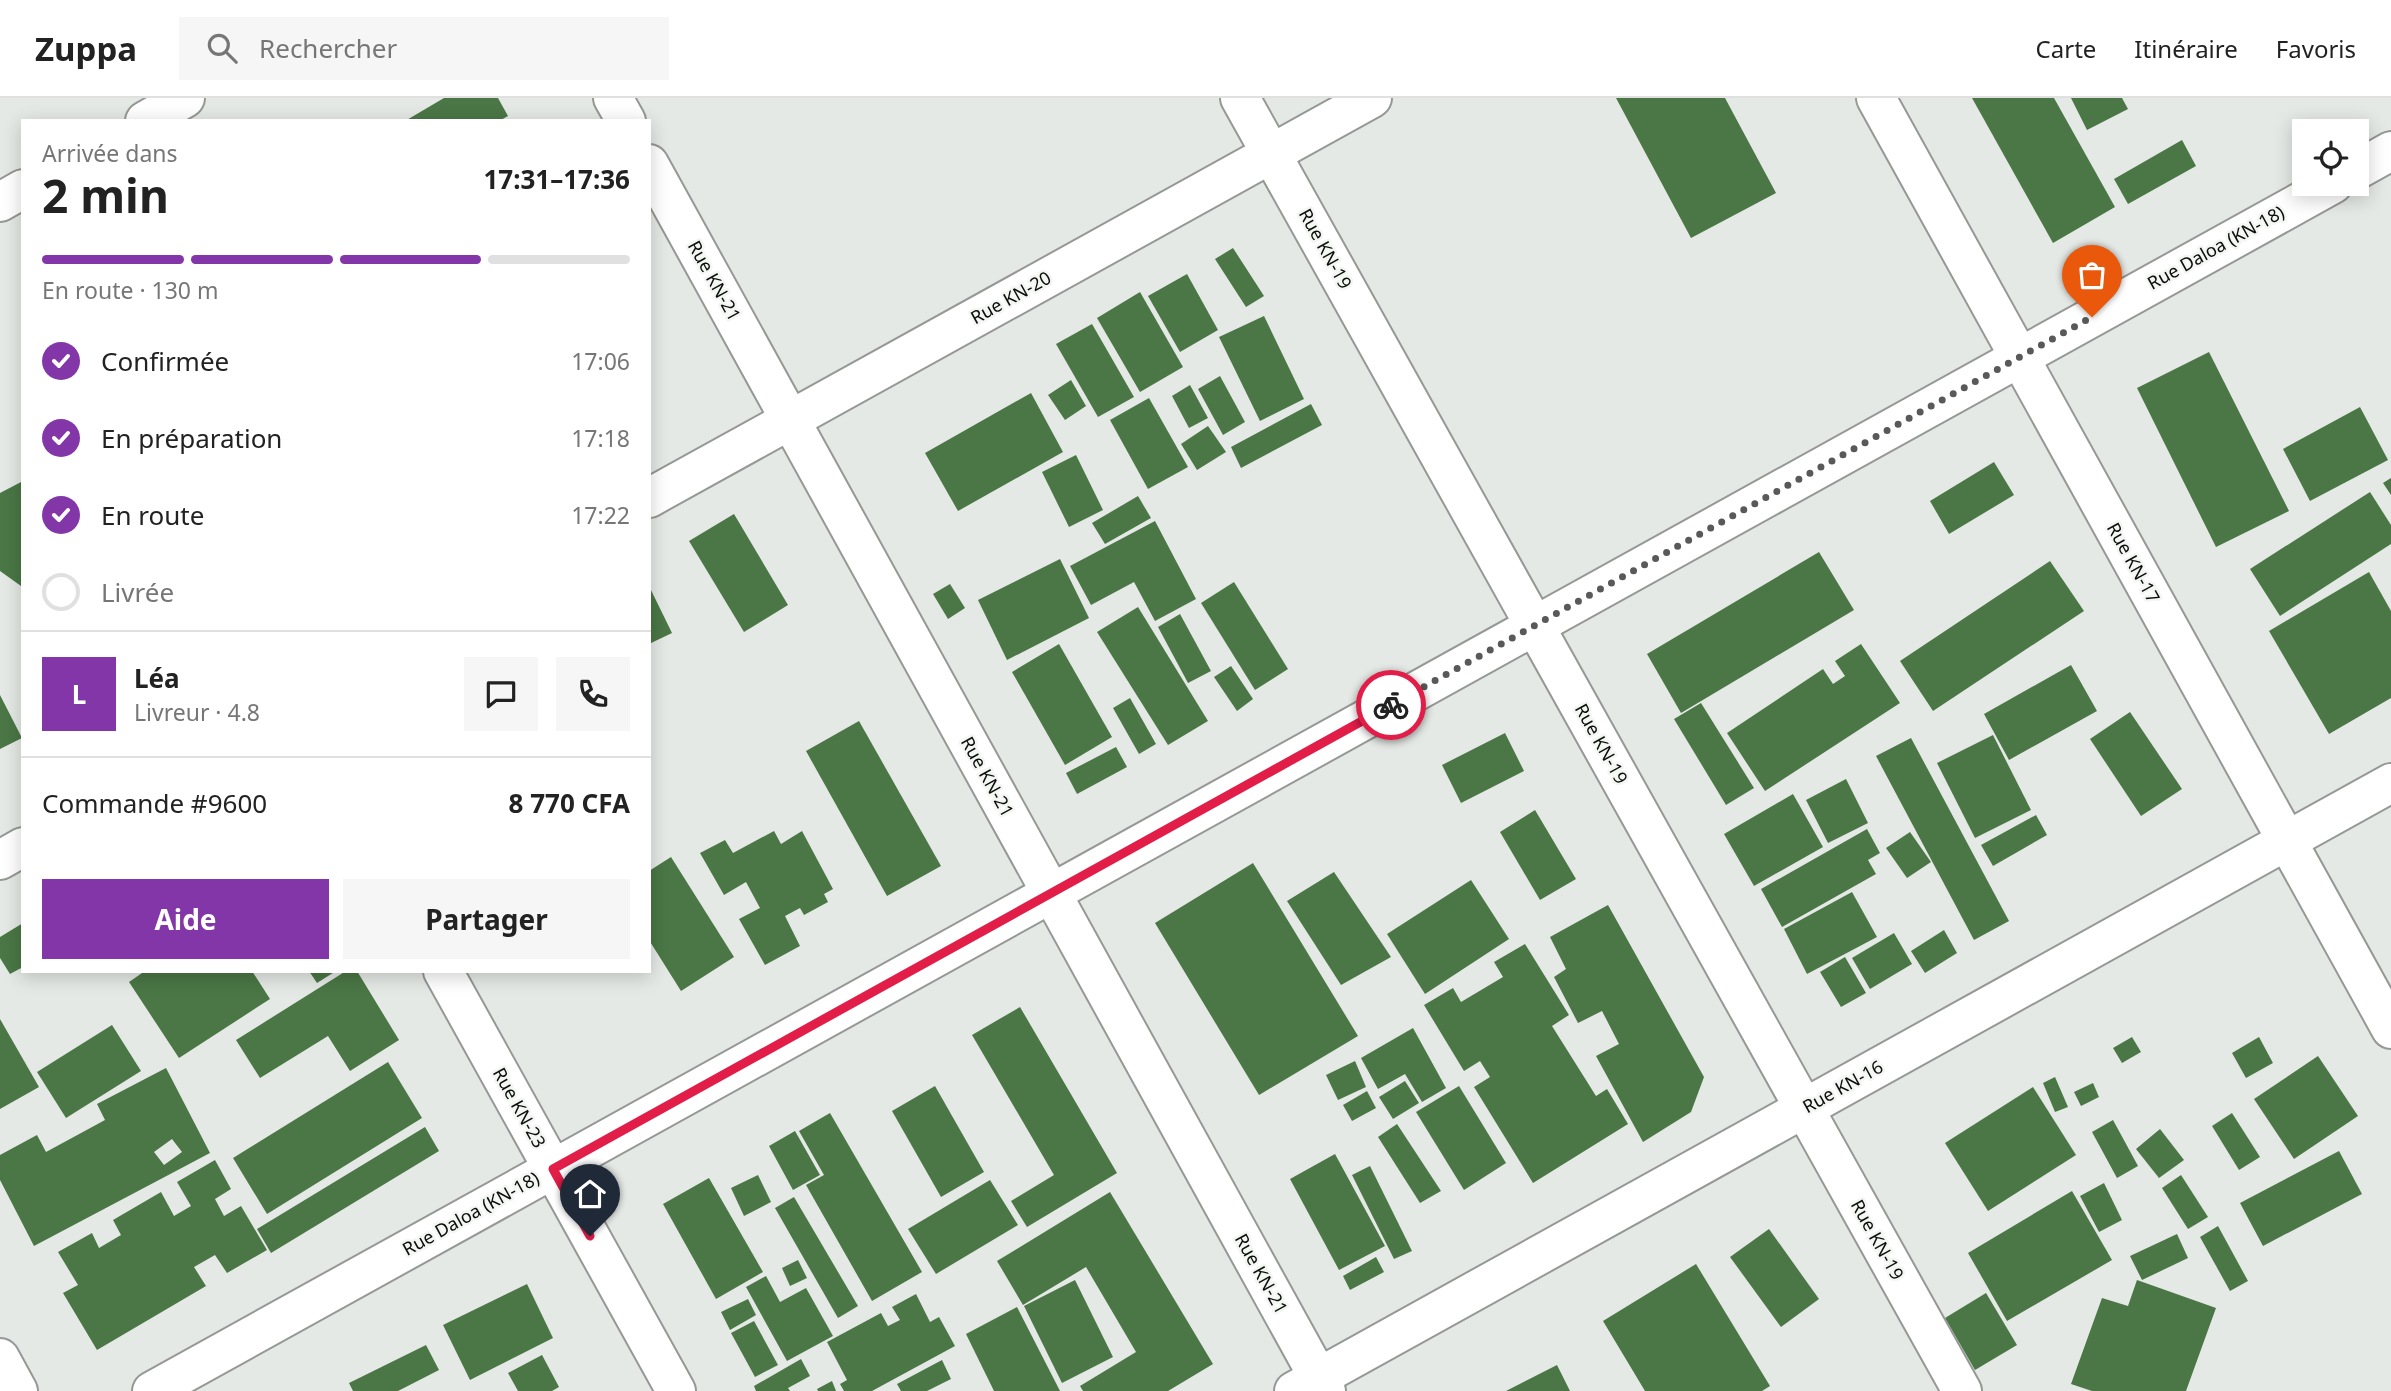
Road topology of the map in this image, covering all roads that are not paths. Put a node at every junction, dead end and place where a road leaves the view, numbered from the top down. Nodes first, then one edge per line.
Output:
1 (185, 98) edge
2 (613, 98) edge
3 (1240, 98) edge
4 (1373, 98) edge
5 (1876, 98) edge
6 (148, 119) edge
7 (625, 119) edge
8 (2391, 151) edge
9 (1272, 155) junction
10 (2369, 163) edge
11 (651, 168) edge
12 (2311, 196) edge
13 (2020, 358) junction
14 (790, 420) junction
15 (651, 497) edge
16 (1535, 626) junction
17 (2391, 783) edge
18 (2287, 840) junction
19 (21, 848) edge
20 (0, 860) edge
21 (1051, 893) junction
22 (444, 973) edge
23 (2391, 1029) edge
24 (1804, 1109) junction
25 (553, 1169) junction
26 (0, 1358) edge
27 (1313, 1387) edge
28 (18, 1391) edge
29 (152, 1391) edge
30 (676, 1391) edge
31 (1962, 1391) edge

1 - 6 street
2 - 7 street
3 - 9 street, Rue KN-19
4 - 9 street, Rue KN-20
5 - 13 street, Rue KN-17
8 - 10 street
9 - 14 street, Rue KN-20
9 - 16 street, Rue KN-19
11 - 14 street, Rue KN-21
12 - 13 street, Rue Daloa (KN-18)
13 - 16 street, Rue Daloa (KN-18)
13 - 18 street, Rue KN-17
14 - 15 street, Rue KN-20
14 - 21 street, Rue KN-21
16 - 21 street, Rue Daloa (KN-18)
16 - 24 street, Rue KN-19
17 - 18 street, Rue KN-16
18 - 23 street, Rue KN-17
18 - 24 street, Rue KN-16
19 - 20 street
21 - 25 street, Rue Daloa (KN-18)
21 - 27 street, Rue KN-21
22 - 25 street, Rue KN-23
24 - 27 street, Rue KN-16
24 - 31 street, Rue KN-19
25 - 29 street, Rue Daloa (KN-18)
25 - 30 street, Rue KN-23
26 - 28 street

